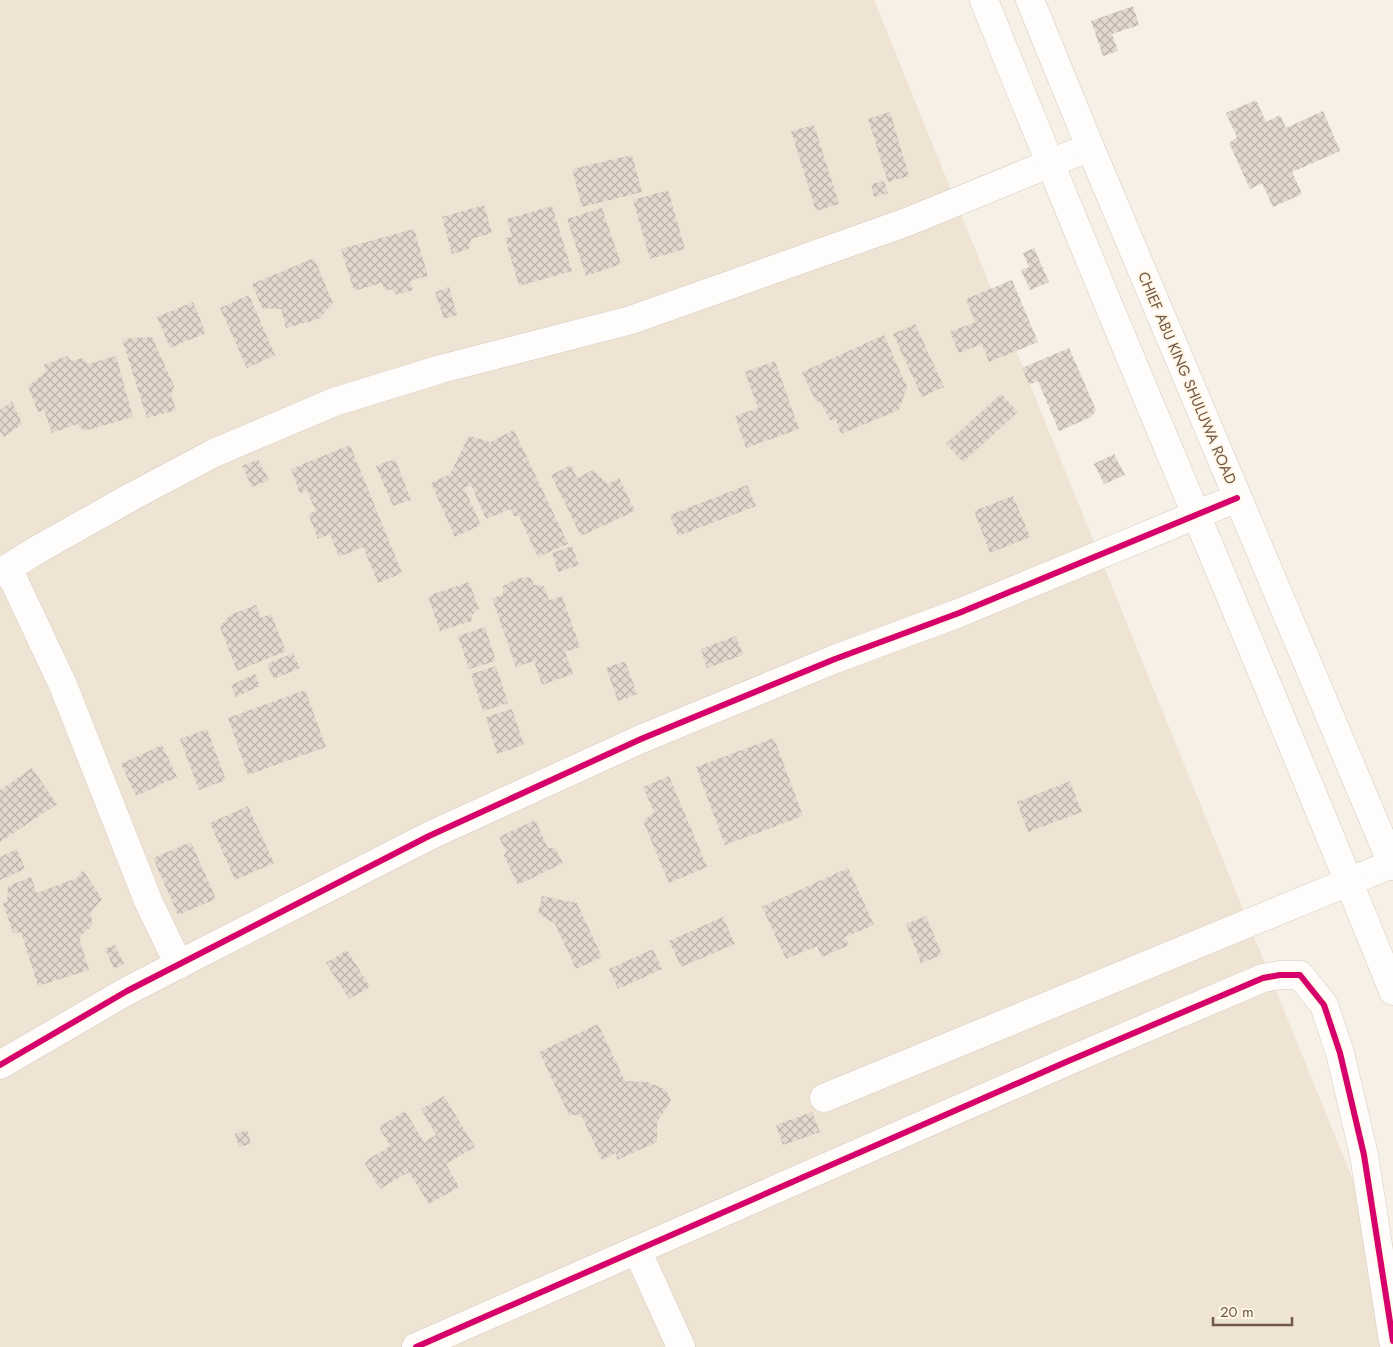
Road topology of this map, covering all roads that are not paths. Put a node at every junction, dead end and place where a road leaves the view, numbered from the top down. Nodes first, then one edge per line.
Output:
1 (984, 0) edge
2 (1030, 0) edge
3 (1090, 147) junction
4 (1049, 163) junction
5 (1237, 498) junction
6 (1198, 515) junction
7 (4, 570) edge
8 (1393, 865) edge
9 (1349, 881) junction
10 (179, 965) junction
11 (1393, 991) edge
12 (0, 1065) edge
13 (824, 1098) dead end
14 (637, 1250) junction
15 (1393, 1341) edge
16 (416, 1347) edge
17 (681, 1347) edge

1 - 4 street
2 - 3 street, CHIEF ABU KING SHULUWA ROAD
3 - 4 street
3 - 5 street, CHIEF ABU KING SHULUWA ROAD
4 - 6 street
4 - 7 street
5 - 6 street
5 - 8 street, CHIEF ABU KING SHULUWA ROAD
6 - 9 street
6 - 10 street
7 - 10 street
8 - 9 street
9 - 11 street
9 - 13 street
10 - 12 street
14 - 15 street
14 - 16 street
14 - 17 street

